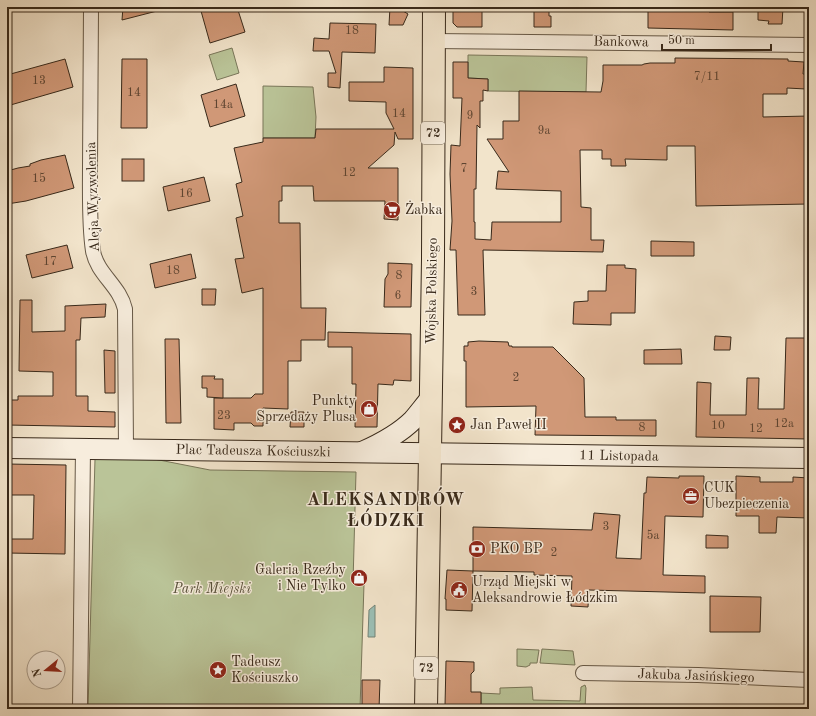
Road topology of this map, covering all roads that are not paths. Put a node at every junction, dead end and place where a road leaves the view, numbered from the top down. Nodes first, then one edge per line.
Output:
1 (91, 7) edge
2 (434, 7) edge
3 (433, 41) junction
4 (809, 45) edge
5 (431, 398) junction
6 (7, 448) edge
7 (83, 449) junction
8 (126, 449) junction
9 (360, 453) junction
10 (429, 454) junction
11 (809, 458) edge
12 (583, 673) dead end
13 (809, 680) edge
14 (80, 709) edge
15 (426, 709) edge

1 - 8 street, Aleja Wyzwolenia
2 - 3 main road, Wojska Polskiego / 72
3 - 4 street, Bankowa
3 - 5 main road, Wojska Polskiego / 72
5 - 9 main road
5 - 10 main road, Wojska Polskiego / 72
6 - 7 main road, Plac Tadeusza Kościuszki
7 - 8 main road, Plac Tadeusza Kościuszki
7 - 14 street
8 - 9 main road, Plac Tadeusza Kościuszki
9 - 10 main road, Plac Tadeusza Kościuszki
10 - 11 main road, 11 Listopada
10 - 15 main road, 72
12 - 13 street, Jakuba Jasińskiego

